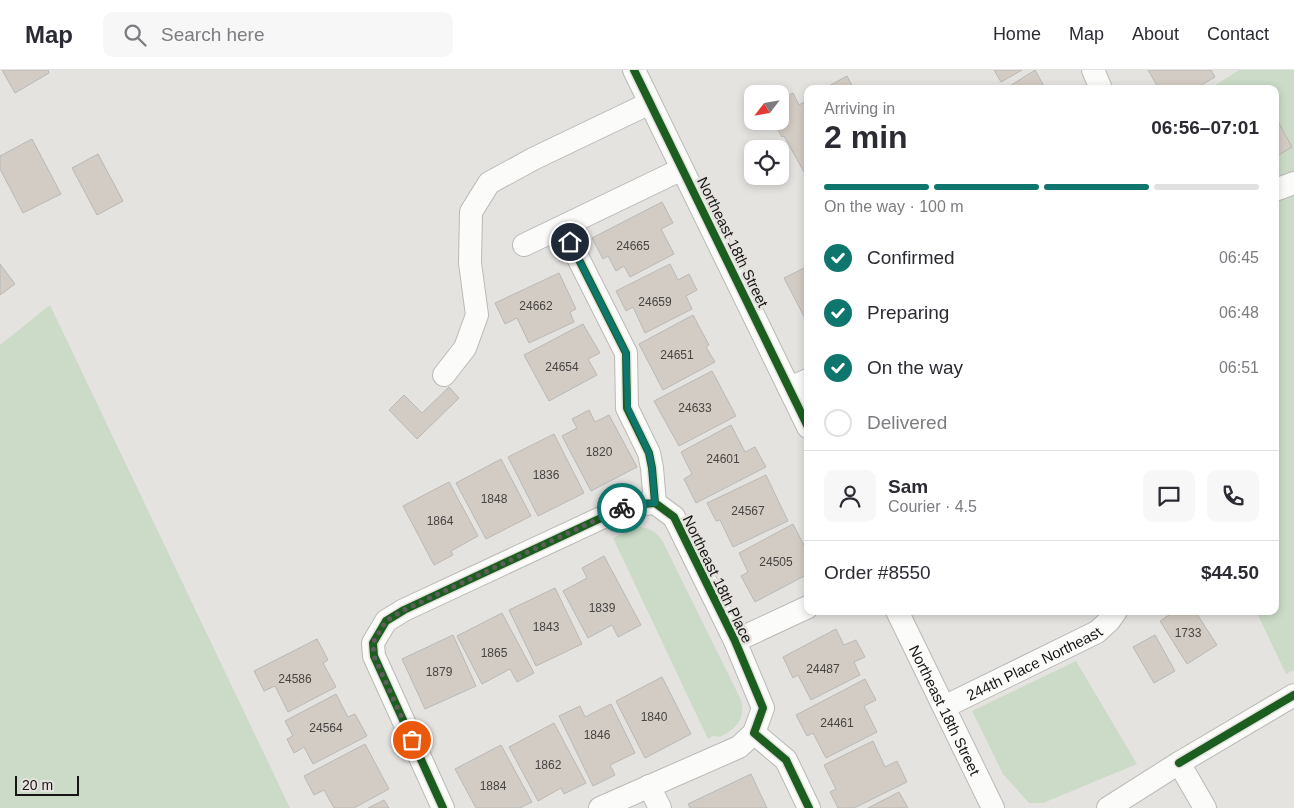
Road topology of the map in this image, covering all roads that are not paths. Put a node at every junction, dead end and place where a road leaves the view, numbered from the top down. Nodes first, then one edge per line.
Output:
1 (634, 70) edge
2 (1093, 70) edge
3 (1099, 85) edge
4 (650, 103) junction
5 (682, 169) junction
6 (1294, 183) edge
7 (1279, 189) edge
8 (570, 242) dead end
9 (524, 246) dead end
10 (444, 375) dead end
11 (798, 384) edge
12 (804, 410) edge
13 (655, 503) junction
14 (804, 609) edge
15 (899, 615) edge
16 (1113, 615) edge
17 (735, 641) junction
18 (1294, 695) edge
19 (944, 707) junction
20 (754, 733) junction
21 (1179, 763) junction
22 (650, 786) junction
23 (443, 808) edge
24 (600, 808) edge
25 (660, 808) edge
26 (809, 808) edge
27 (993, 808) edge
28 (1108, 808) edge
29 (1205, 808) edge

1 - 4 street, Northeast 18th Street
2 - 3 street
4 - 5 street, Northeast 18th Street
4 - 10 street
5 - 9 street
5 - 11 street, Northeast 18th Street
6 - 7 street
8 - 13 street
11 - 12 street, Northeast 18th Street
13 - 17 street, Northeast 18th Place
13 - 23 street
14 - 17 street
15 - 19 street, Northeast 18th Street
16 - 19 street, 244th Place Northeast
17 - 20 street, Northeast 18th Place
18 - 21 street
19 - 27 street, Northeast 18th Street
20 - 22 street
20 - 26 street
21 - 28 street
21 - 29 street
22 - 24 street
22 - 25 street

